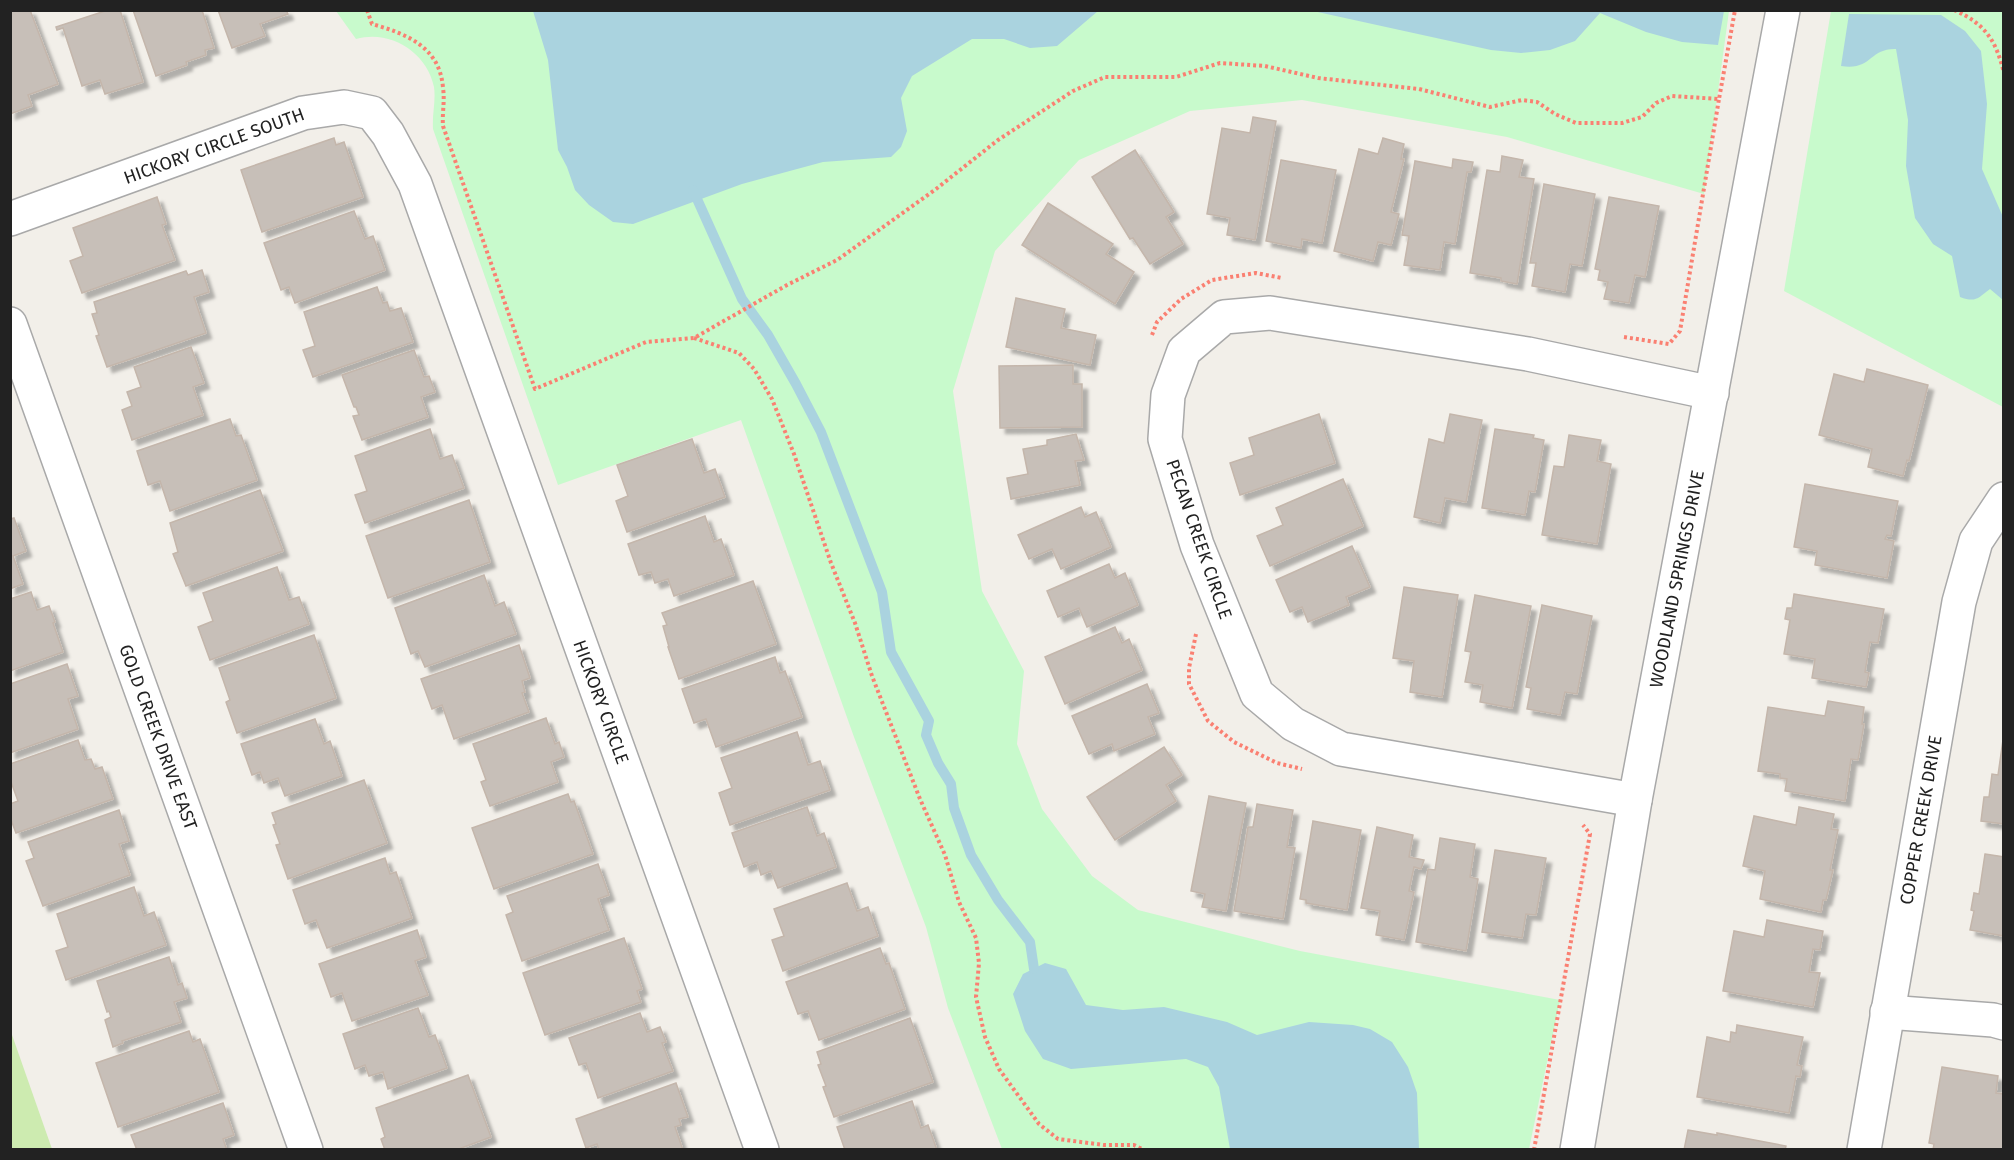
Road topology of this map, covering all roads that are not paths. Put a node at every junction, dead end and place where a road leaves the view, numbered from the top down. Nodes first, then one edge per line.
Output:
1 (1783, 10) edge
2 (10, 219) edge
3 (440, 255) joint
4 (10, 324) edge
5 (1712, 393) junction
6 (2004, 499) edge
7 (1635, 800) junction
8 (1887, 1012) junction
9 (2004, 1023) edge
10 (306, 1149) edge
11 (762, 1149) edge
12 (1577, 1149) edge
13 (1864, 1149) edge

1 - 5 street, WOODLAND SPRINGS DRIVE
2 - 3 street, HICKORY CIRCLE SOUTH
3 - 11 street, HICKORY CIRCLE
4 - 10 street, GOLD CREEK DRIVE EAST
5 - 7 street, WOODLAND SPRINGS DRIVE
5 - 7 street, PECAN CREEK CIRCLE
6 - 8 street, COPPER CREEK DRIVE
7 - 12 street, WOODLAND SPRINGS DRIVE
8 - 9 street
8 - 13 street, COPPER CREEK DRIVE

